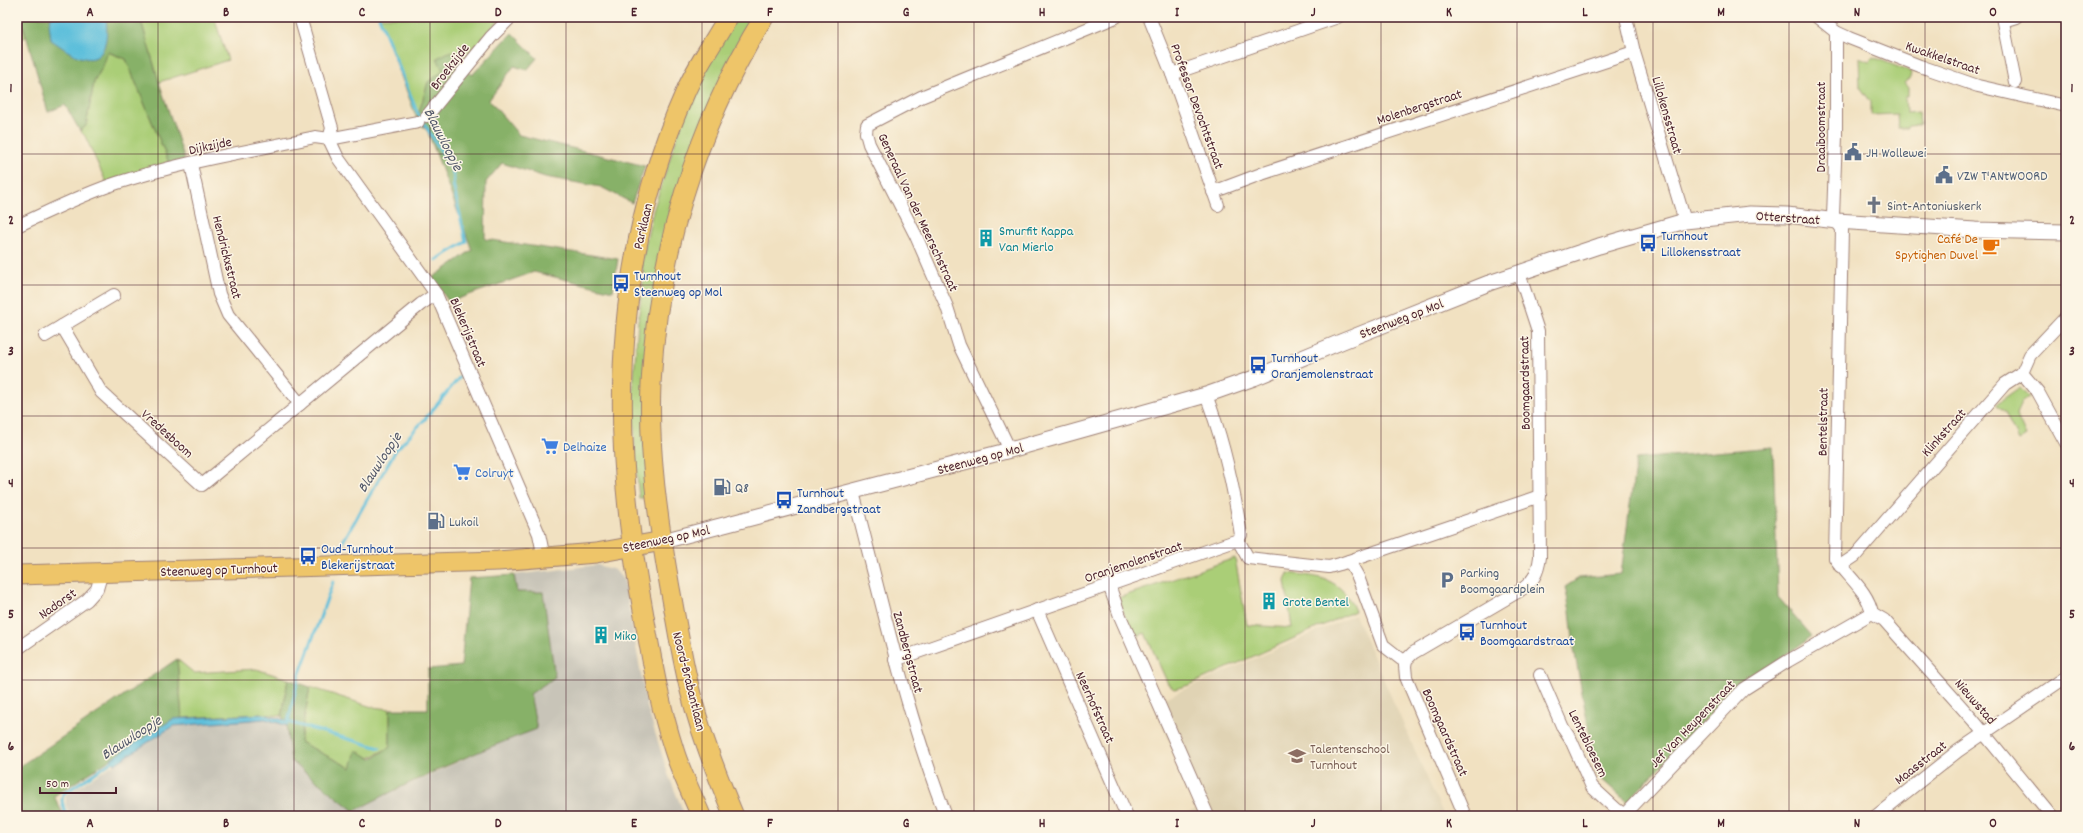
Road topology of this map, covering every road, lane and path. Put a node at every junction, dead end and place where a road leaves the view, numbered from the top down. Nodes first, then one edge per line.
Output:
1 (300, 17) edge
2 (511, 17) edge
3 (728, 17) edge
4 (764, 17) edge
5 (1116, 17) edge
6 (1149, 17) edge
7 (1338, 17) edge
8 (1626, 17) edge
9 (1817, 17) edge
10 (2016, 17) edge
11 (2002, 19) edge
12 (1836, 32) junction
13 (1634, 52) junction
14 (1172, 74) junction
15 (2015, 82) dead end
16 (2066, 106) edge
17 (422, 119) joint
18 (329, 139) junction
19 (191, 164) junction
20 (1213, 192) junction
21 (1218, 205) dead end
22 (1685, 221) junction
23 (1837, 221) junction
24 (17, 226) edge
25 (2066, 232) edge
26 (1519, 273) junction
27 (436, 294) junction
28 (114, 295) dead end
29 (2066, 317) edge
30 (62, 326) junction
31 (45, 336) dead end
32 (2022, 373) junction
33 (1206, 395) junction
34 (300, 404) junction
35 (2066, 443) edge
36 (1010, 450) junction
37 (853, 492) junction
38 (1540, 496) junction
39 (1238, 540) junction
40 (663, 541) junction
41 (632, 547) junction
42 (544, 558) junction
43 (1349, 561) junction
44 (422, 563) joint
45 (1840, 566) junction
46 (102, 572) junction
47 (17, 575) edge
48 (1109, 585) junction
49 (1037, 610) junction
50 (1872, 613) junction
51 (17, 648) edge
52 (895, 660) junction
53 (1406, 660) junction
54 (1540, 675) dead end
55 (2066, 677) edge
56 (1984, 732) junction
57 (1625, 815) edge
58 (701, 816) edge
59 (734, 816) edge
60 (946, 816) edge
61 (1127, 816) edge
62 (1208, 816) edge
63 (1465, 816) edge
64 (1876, 816) edge
65 (2052, 816) edge

1 - 18 street
2 - 17 street, Broekzijde
3 - 41 main road, Parklaan
4 - 40 main road
5 - 36 street, Generaal Van der Meerschstraat
6 - 14 street, Professor Devochtstraat
7 - 14 street
8 - 13 street, Lillokensstraat
9 - 12 street, Kwakkelstraat
10 - 11 street
11 - 15 street
12 - 16 street, Kwakkelstraat
12 - 23 street, Draaiboomstraat
13 - 20 street, Molenbergstraat
13 - 22 street, Lillokensstraat
14 - 20 street, Professor Devochtstraat
17 - 18 street, Dijkzijde
18 - 19 street, Dijkzijde
18 - 27 street, Blekerijstraat
19 - 24 street, Dijkzijde
19 - 34 street, Hendrickxstraat
20 - 21 street, Professor Devochtstraat
22 - 23 street, Otterstraat
22 - 26 street, Otterstraat
23 - 25 street, Otterstraat
23 - 45 street, Bentelstraat
26 - 33 street, Steenweg op Mol
26 - 38 street, Boomgaardstraat
27 - 34 street
27 - 42 street, Blekerijstraat
28 - 30 street
29 - 32 street
30 - 31 street
30 - 34 street, Vredesboom
32 - 35 street
32 - 45 street, Klinkstraat
33 - 36 street, Steenweg op Mol
33 - 39 street
36 - 37 street, Steenweg op Mol
37 - 40 street, Steenweg op Mol
37 - 52 street, Zandbergstraat
38 - 43 street
38 - 53 street, Boomgaardstraat
39 - 43 street
39 - 48 street, Oranjemolenstraat
40 - 41 main road, Steenweg op Mol
40 - 59 main road, Noord-Brabantlaan
41 - 42 main road, Steenweg op Mol
41 - 58 main road
42 - 44 main road, Steenweg op Mol
43 - 53 street
44 - 46 main road, Steenweg op Turnhout
45 - 50 street, Bentelstraat
46 - 47 main road, Steenweg op Turnhout
46 - 51 street, Nadorst
48 - 49 street, Oranjemolenstraat
48 - 62 street
49 - 52 street, Oranjemolenstraat
49 - 61 street, Neerhofstraat
50 - 56 street, Nieuwstad
50 - 57 street, Jef Van Heupenstraat
52 - 60 street, Zandbergstraat
53 - 63 street, Boomgaardstraat
54 - 57 street, Lentebloesem
55 - 56 street, Maasstraat
56 - 64 street, Maasstraat
56 - 65 street, Nieuwstad

